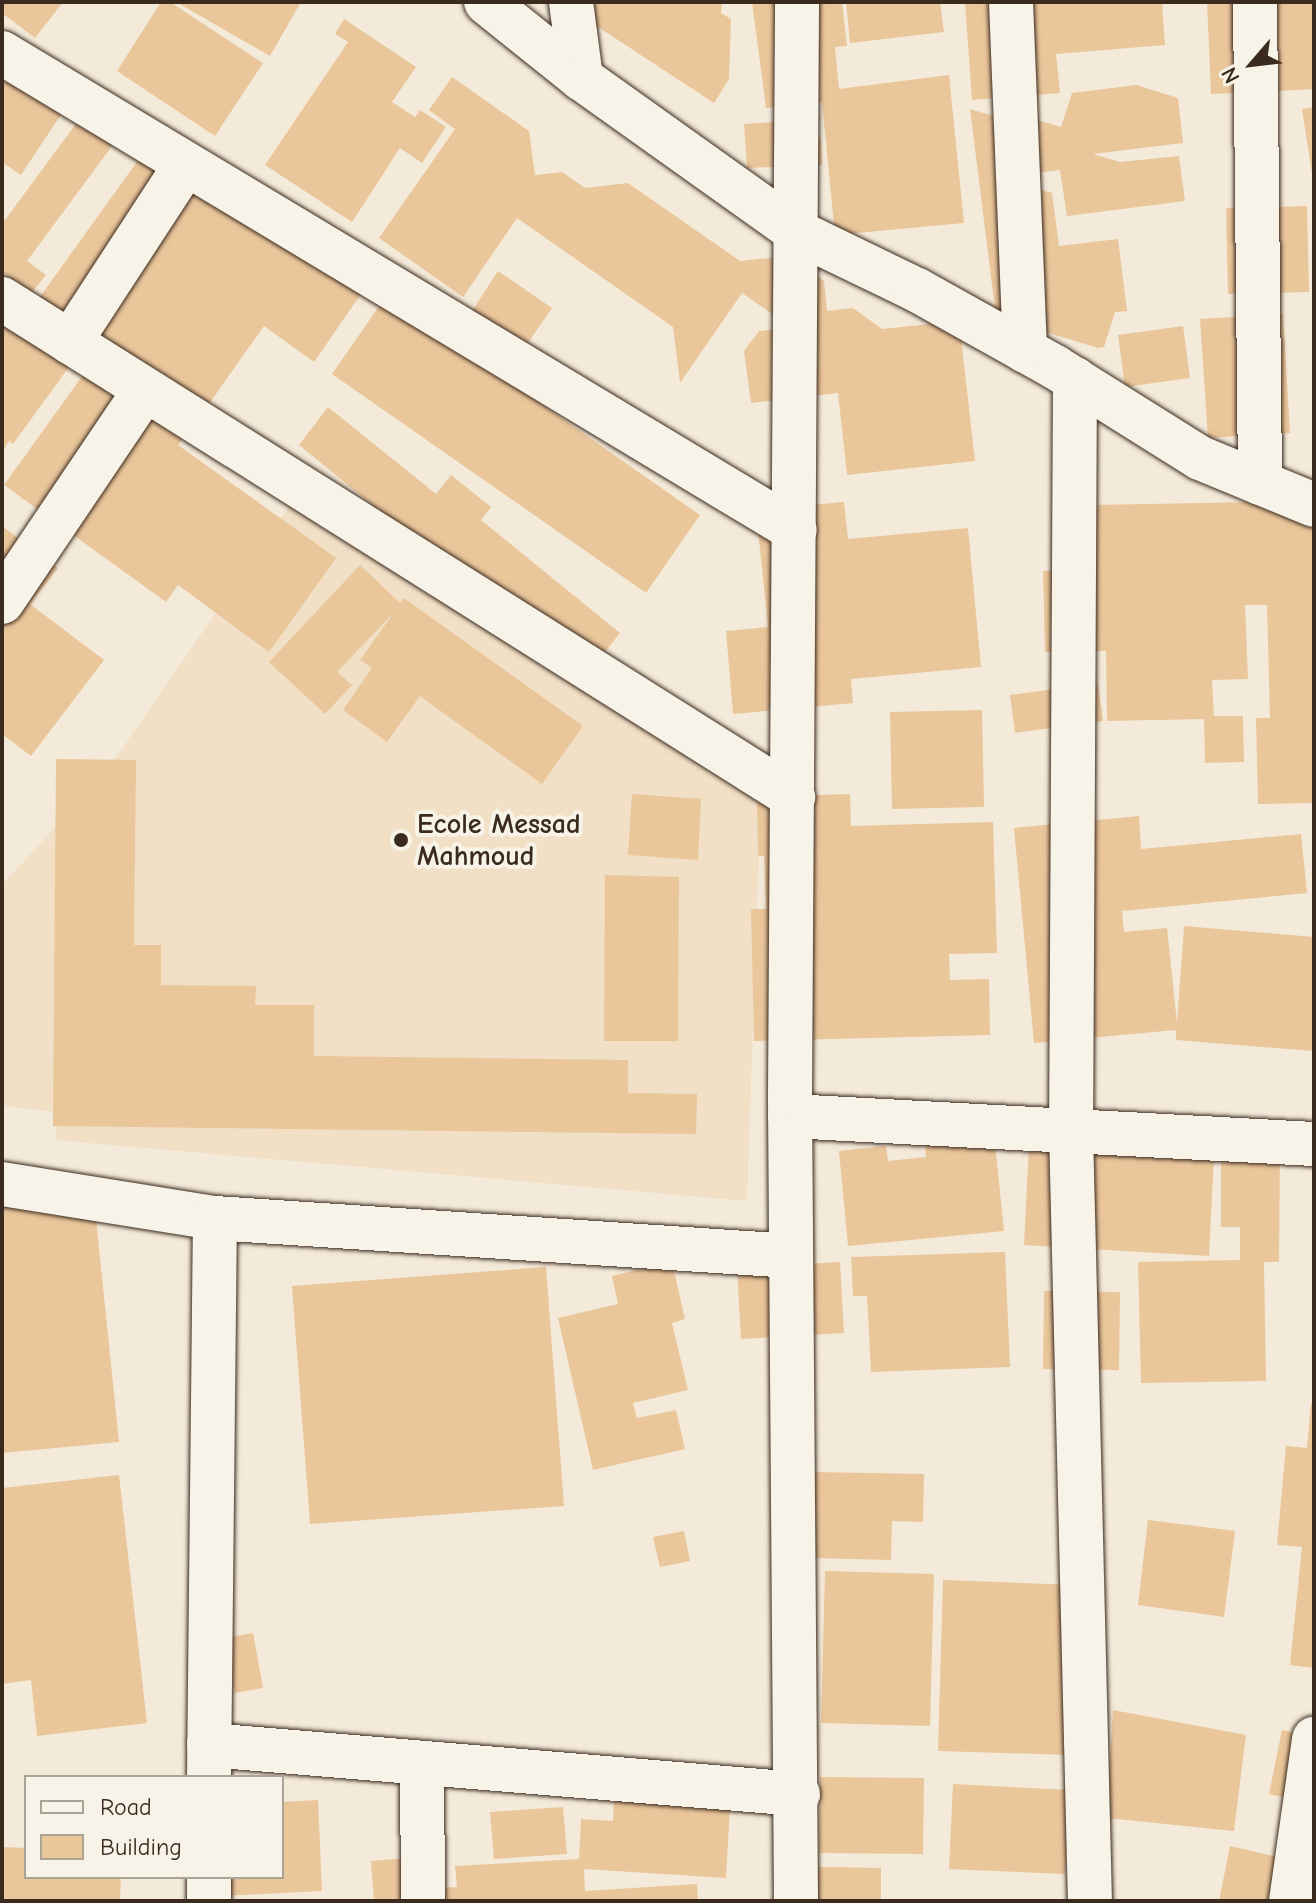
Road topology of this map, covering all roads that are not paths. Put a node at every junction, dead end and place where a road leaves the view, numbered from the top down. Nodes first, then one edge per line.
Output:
1 (486, 2) edge
2 (571, 2) edge
3 (797, 2) edge
4 (1011, 2) edge
5 (1255, 2) edge
6 (2, 53) edge
7 (581, 78) junction
8 (186, 164) junction
9 (797, 232) junction
10 (2, 299) edge
11 (70, 342) junction
12 (1025, 351) junction
13 (1075, 379) junction
14 (145, 390) junction
15 (1260, 483) junction
16 (1314, 505) edge
17 (795, 530) junction
18 (6, 586) edge
19 (793, 797) junction
20 (790, 1116) junction
21 (1071, 1131) junction
22 (1314, 1144) edge
23 (2, 1184) edge
24 (215, 1218) junction
25 (791, 1256) junction
26 (1314, 1739) edge
27 (209, 1761) edge
28 (422, 1763) junction
29 (798, 1794) junction
30 (209, 1879) edge
31 (209, 1901) edge
32 (423, 1901) edge
33 (796, 1901) edge
34 (1090, 1901) edge
35 (1291, 1901) edge

1 - 7 street
2 - 7 street
3 - 9 street
4 - 12 street
5 - 15 street
6 - 8 street
7 - 9 street
8 - 11 street
8 - 17 street
9 - 12 street
9 - 17 street
10 - 11 street
11 - 14 street
12 - 13 street
13 - 15 street
13 - 21 street
14 - 18 street
14 - 19 street
15 - 16 street
17 - 19 street
19 - 20 street
20 - 21 street
20 - 25 street
21 - 22 street
21 - 34 street
23 - 24 street
24 - 25 street
24 - 27 street
25 - 29 street
26 - 35 street
27 - 28 street
28 - 29 street
28 - 32 street
29 - 33 street
30 - 31 street

